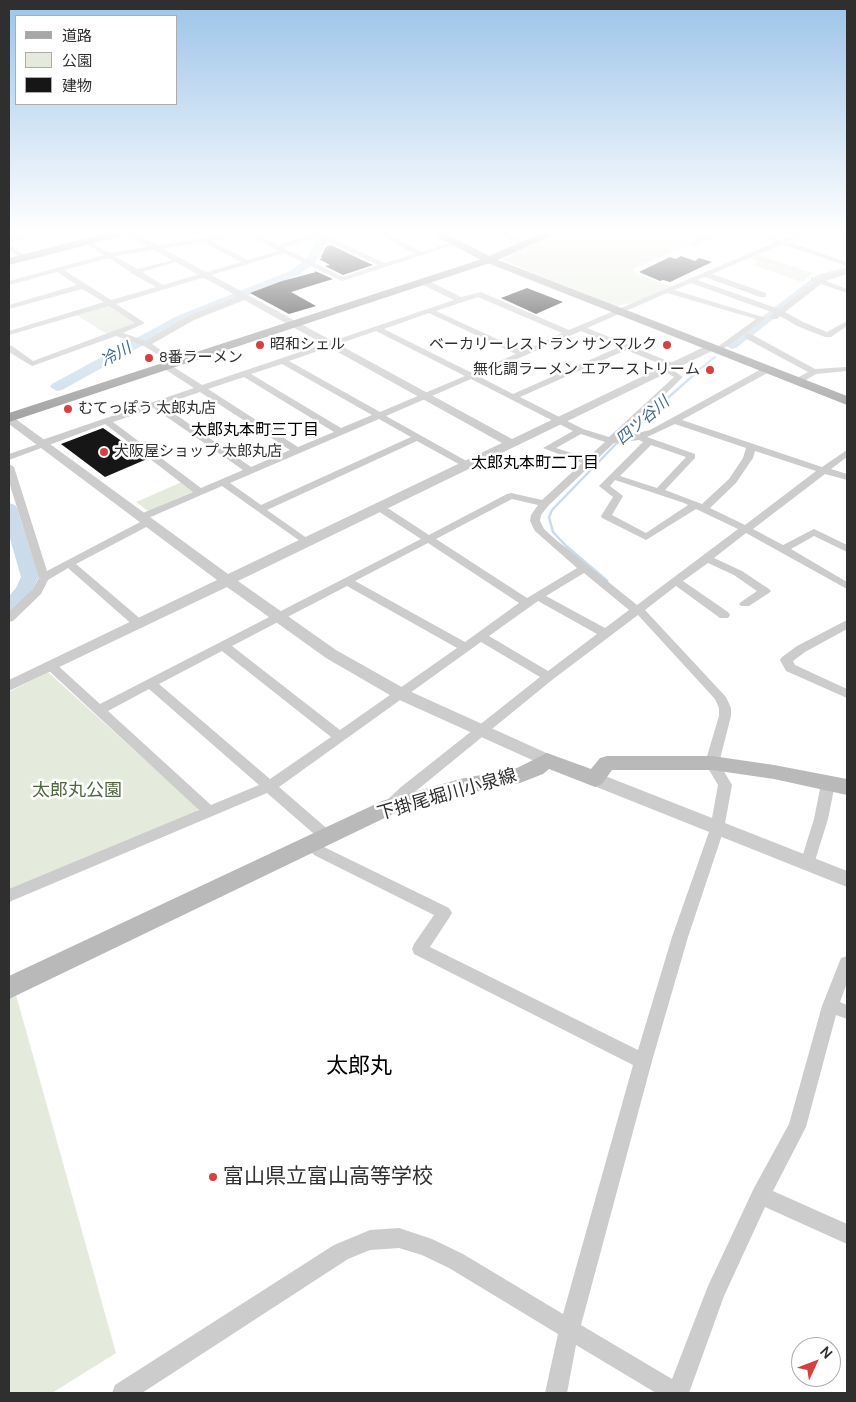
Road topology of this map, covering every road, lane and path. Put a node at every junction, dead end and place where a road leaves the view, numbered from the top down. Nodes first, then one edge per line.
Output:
1 (36, 299) edge
2 (104, 299) edge
3 (122, 299) edge
4 (231, 299) edge
5 (249, 299) edge
6 (363, 299) edge
7 (367, 299) edge
8 (491, 299) edge
9 (588, 299) edge
10 (644, 299) edge
11 (698, 299) edge
12 (744, 299) edge
13 (791, 299) edge
14 (460, 300) edge
15 (109, 303) junction
16 (9, 307) edge
17 (430, 311) junction
18 (617, 311) junction
19 (776, 311) junction
20 (291, 323) junction
21 (847, 323) edge
22 (581, 328) junction
23 (378, 329) junction
24 (835, 331) junction
25 (9, 333) edge
26 (116, 333) junction
27 (569, 333) junction
28 (847, 335) edge
29 (748, 336) junction
30 (147, 344) junction
31 (330, 345) junction
32 (626, 347) junction
33 (9, 348) edge
34 (719, 350) junction
35 (523, 354) junction
36 (283, 361) junction
37 (169, 363) junction
38 (668, 368) junction
39 (768, 369) junction
40 (847, 369) edge
41 (814, 372) junction
42 (245, 374) junction
43 (471, 375) junction
44 (798, 381) junction
45 (202, 388) junction
46 (423, 396) junction
47 (514, 397) junction
48 (847, 401) edge
49 (155, 404) junction
50 (9, 412) edge
51 (379, 415) junction
52 (9, 418) edge
53 (106, 421) junction
54 (560, 421) junction
55 (676, 421) junction
56 (339, 431) junction
57 (580, 431) junction
58 (418, 437) junction
59 (638, 437) junction
60 (610, 441) junction
61 (648, 442) junction
62 (43, 444) junction
63 (512, 444) junction
64 (751, 447) junction
65 (296, 450) junction
66 (847, 453) edge
67 (9, 457) edge
68 (588, 462) junction
69 (468, 465) junction
70 (9, 467) edge
71 (249, 470) junction
72 (824, 470) junction
73 (614, 477) junction
74 (847, 477) edge
75 (222, 482) junction
76 (659, 491) junction
77 (200, 492) junction
78 (544, 504) junction
79 (700, 506) junction
80 (380, 507) junction
81 (260, 509) junction
82 (145, 520) junction
83 (748, 530) junction
84 (430, 540) junction
85 (306, 543) junction
86 (847, 548) edge
87 (783, 549) junction
88 (708, 559) junction
89 (69, 563) junction
90 (584, 568) junction
91 (44, 578) junction
92 (228, 581) junction
93 (348, 582) junction
94 (677, 582) junction
95 (847, 586) edge
96 (538, 596) junction
97 (527, 604) junction
98 (745, 604) dead end
99 (638, 610) junction
100 (724, 615) dead end
101 (9, 618) edge
102 (278, 618) junction
103 (139, 624) junction
104 (847, 624) edge
105 (606, 634) junction
106 (481, 637) junction
107 (224, 646) junction
108 (466, 648) junction
109 (51, 666) junction
110 (548, 677) junction
111 (152, 684) junction
112 (9, 686) edge
113 (401, 694) junction
114 (847, 694) edge
115 (99, 710) junction
116 (482, 731) junction
117 (340, 737) junction
118 (547, 760) junction
119 (712, 763) junction
120 (595, 780) junction
121 (838, 785) edge
122 (270, 786) junction
123 (389, 807) junction
124 (209, 811) junction
125 (717, 829) junction
126 (318, 840) junction
127 (807, 864) junction
128 (847, 879) edge
129 (9, 896) edge
130 (847, 963) edge
131 (9, 988) edge
132 (830, 1006) junction
133 (847, 1012) edge
134 (643, 1061) junction
135 (761, 1195) junction
136 (847, 1234) edge
137 (570, 1329) junction
138 (123, 1393) edge
139 (556, 1393) edge
140 (677, 1393) edge

1 - 16 street
2 - 15 street
3 - 15 street
4 - 30 street
5 - 20 street
6 - 20 highway
7 - 20 highway
8 - 27 street
9 - 18 main road
10 - 18 street
11 - 34 street
12 - 19 street
13 - 19 street
14 - 17 street
15 - 25 street
15 - 26 street
17 - 23 street
17 - 35 street
18 - 22 street
18 - 34 main road
19 - 24 street
19 - 29 street
20 - 31 street
20 - 37 highway
21 - 24 street
22 - 27 street
22 - 32 street
23 - 31 street
23 - 43 street
24 - 28 street
26 - 30 street
26 - 33 street
27 - 35 street
29 - 34 street
29 - 41 street
30 - 37 street
31 - 36 street
31 - 46 street
32 - 38 street
32 - 47 street
34 - 38 street
34 - 39 main road
35 - 43 street
36 - 42 street
36 - 51 street
37 - 45 street
37 - 50 highway
37 - 52 highway
38 - 54 street
38 - 60 street
39 - 44 main road
39 - 55 street
40 - 41 street
41 - 44 street
42 - 45 street
42 - 56 street
43 - 46 street
43 - 47 street
44 - 48 main road
45 - 49 street
45 - 65 street
46 - 51 street
46 - 63 street
47 - 54 street
49 - 53 street
49 - 71 street
51 - 56 street
51 - 58 street
52 - 62 street
53 - 62 street
53 - 77 street
54 - 57 street
54 - 63 street
55 - 59 street
55 - 64 street
56 - 65 street
57 - 60 street
57 - 68 street
58 - 69 street
58 - 81 street
59 - 60 street
59 - 61 street
60 - 68 street
61 - 73 street
61 - 76 street
62 - 67 street
62 - 82 street
63 - 69 street
64 - 72 street
64 - 79 street
65 - 71 street
66 - 72 street
68 - 78 street
69 - 80 street
70 - 91 street
71 - 75 street
72 - 74 street
72 - 83 street
73 - 76 street
73 - 79 street
75 - 77 street
75 - 81 street
76 - 79 street
77 - 82 street
78 - 84 street
78 - 90 street
79 - 83 street
80 - 84 street
80 - 85 street
81 - 85 street
82 - 89 street
82 - 92 street
83 - 87 street
83 - 88 street
84 - 93 street
84 - 97 street
85 - 92 street
86 - 87 street
87 - 95 street
88 - 94 street
88 - 98 street
89 - 91 street
89 - 103 street
90 - 96 street
90 - 99 street
91 - 101 street
92 - 102 street
92 - 103 street
93 - 102 street
93 - 108 street
94 - 99 street
94 - 100 street
96 - 97 street
96 - 105 street
97 - 106 street
99 - 105 street
99 - 119 street
102 - 107 street
102 - 113 street
103 - 109 street
104 - 114 street
105 - 110 street
106 - 108 street
106 - 110 street
107 - 111 street
107 - 117 street
108 - 113 street
109 - 112 street
109 - 115 street
110 - 116 street
111 - 115 street
111 - 122 street
113 - 116 street
113 - 117 street
115 - 124 street
116 - 118 street
116 - 123 street
117 - 122 street
118 - 120 main road
118 - 123 main road, 下掛尾堀川小泉線
119 - 120 main road
119 - 121 main road
119 - 125 street
120 - 125 street
121 - 127 street
122 - 124 street
122 - 126 street
123 - 126 main road, 下掛尾堀川小泉線
124 - 129 street
125 - 127 street
125 - 134 street
126 - 131 main road, 下掛尾堀川小泉線
126 - 134 street
127 - 128 street
130 - 132 street
132 - 133 street
132 - 135 street
134 - 137 street
135 - 136 street
135 - 140 street
137 - 138 street
137 - 139 street
137 - 140 street

